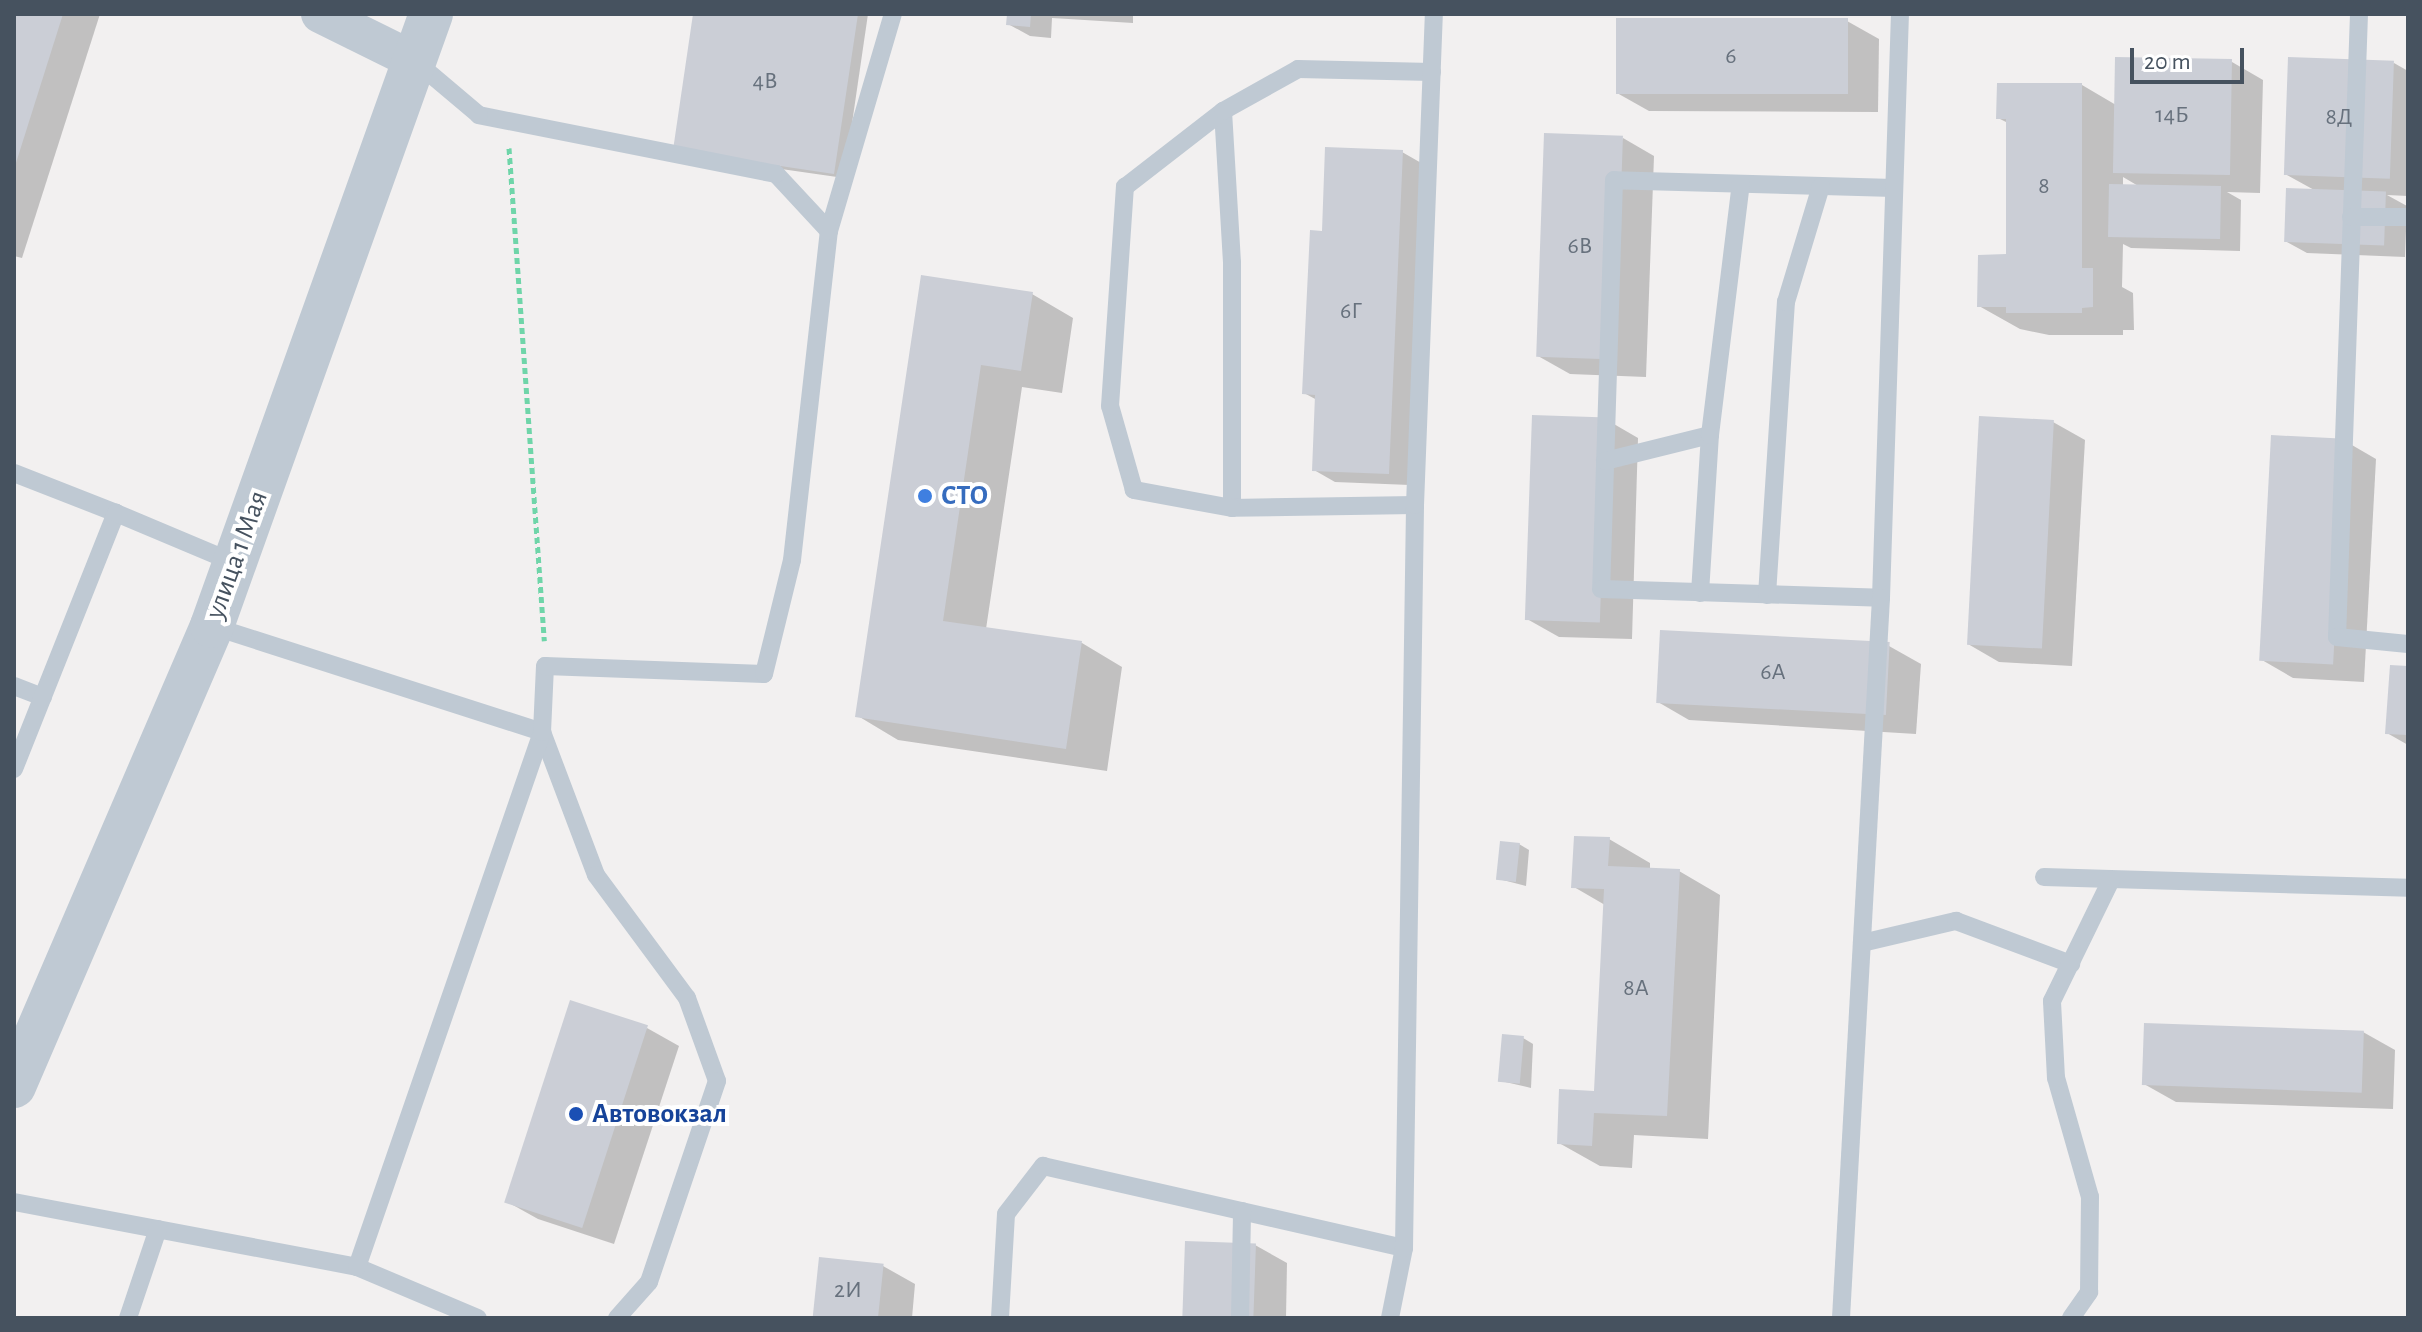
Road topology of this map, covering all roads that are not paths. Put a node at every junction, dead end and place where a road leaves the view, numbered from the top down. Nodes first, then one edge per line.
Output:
1 (320, 14) edge
2 (431, 14) edge
3 (893, 14) edge
4 (1434, 14) edge
5 (1900, 14) edge
6 (2359, 14) edge
7 (415, 61) junction
8 (1432, 72) junction
9 (1223, 111) junction
10 (1741, 184) junction
11 (1821, 186) junction
12 (1894, 188) junction
13 (2351, 217) junction
14 (2408, 217) edge
15 (829, 231) junction
16 (1710, 435) junction
17 (1605, 461) junction
18 (14, 473) edge
19 (1415, 505) junction
20 (1232, 508) junction
21 (116, 513) junction
22 (235, 563) junction
23 (1700, 593) junction
24 (1767, 595) junction
25 (1881, 598) junction
26 (212, 626) junction
27 (2408, 644) edge
28 (14, 686) edge
29 (43, 697) junction
30 (542, 732) junction
31 (14, 769) edge
32 (2044, 877) dead end
33 (2111, 880) junction
34 (2408, 888) edge
35 (1862, 943) junction
36 (2071, 964) junction
37 (14, 1086) edge
38 (14, 1202) edge
39 (1242, 1211) junction
40 (158, 1229) junction
41 (1404, 1248) junction
42 (357, 1267) junction
43 (128, 1318) edge
44 (478, 1318) edge
45 (617, 1318) edge
46 (1000, 1318) edge
47 (1240, 1318) edge
48 (1390, 1318) edge
49 (1841, 1318) edge
50 (2071, 1318) edge

1 - 7 street
2 - 7 street, улица 1 Мая
3 - 15 lane
4 - 8 lane
5 - 12 lane
6 - 13 lane
7 - 15 lane
7 - 22 street, улица 1 Мая
8 - 9 lane
8 - 19 lane
9 - 20 lane
9 - 20 lane
10 - 11 lane
10 - 16 lane
10 - 17 lane
11 - 12 lane
11 - 24 lane
12 - 25 lane
13 - 14 lane
13 - 27 lane
15 - 30 lane
16 - 17 lane
16 - 23 lane
17 - 23 lane
18 - 21 lane
19 - 20 lane
19 - 41 lane
21 - 22 lane
21 - 29 lane
22 - 26 street, улица 1 Мая
23 - 24 lane
24 - 25 lane
25 - 35 lane
26 - 30 lane
26 - 37 street, улица 1 Мая
28 - 29 lane
29 - 31 lane
30 - 42 lane
30 - 45 lane
32 - 33 lane
33 - 34 lane
33 - 36 lane
35 - 36 lane
35 - 49 lane
36 - 50 lane
38 - 40 lane
39 - 41 lane
39 - 46 lane
39 - 47 lane
40 - 42 lane
40 - 43 lane
41 - 48 lane
42 - 44 lane

